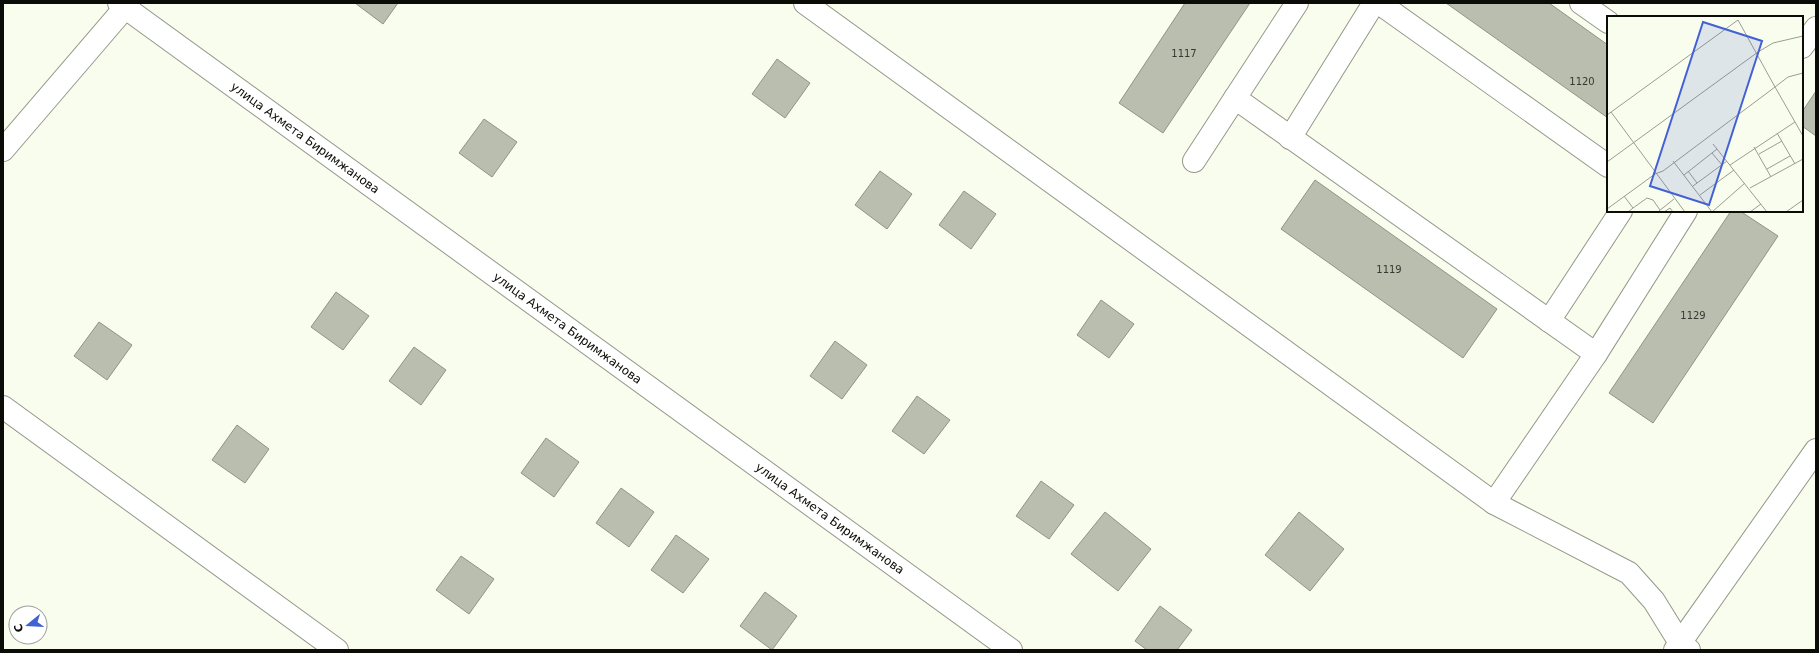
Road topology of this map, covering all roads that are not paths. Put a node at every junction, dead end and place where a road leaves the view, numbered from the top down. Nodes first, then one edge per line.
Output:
1 (805, 3) edge
2 (1297, 3) edge
3 (1374, 3) edge
4 (1379, 3) edge
5 (1581, 3) edge
6 (124, 4) edge
7 (1607, 21) edge
8 (1816, 28) edge
9 (1803, 47) edge
10 (1234, 98) junction
11 (1290, 138) junction
12 (3, 150) edge
13 (1194, 161) dead end
14 (1607, 165) edge
15 (1620, 212) edge
16 (1679, 213) edge
17 (1549, 321) junction
18 (1596, 354) junction
19 (3, 407) edge
20 (1816, 450) edge
21 (1494, 503) junction
22 (1681, 648) edge
23 (337, 650) edge
24 (1011, 650) edge

1 - 21 street
2 - 10 street
3 - 11 street
4 - 14 street
5 - 7 street
6 - 12 street
6 - 24 street, улица Ахмета Биримжанова
8 - 9 street
10 - 11 street
10 - 13 street
11 - 17 street
15 - 17 street
16 - 18 street
17 - 18 street
18 - 21 street
19 - 23 street
20 - 22 street
21 - 22 street

